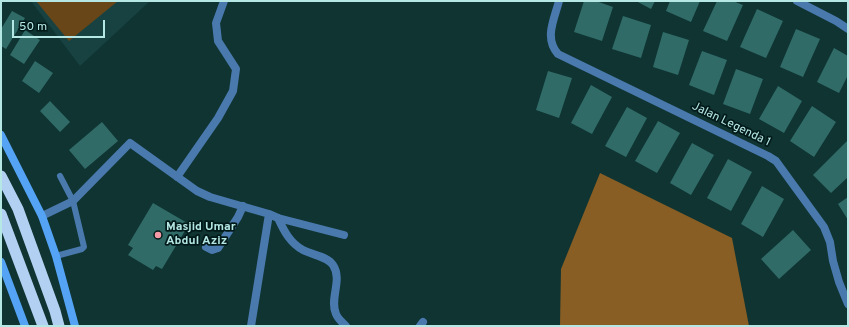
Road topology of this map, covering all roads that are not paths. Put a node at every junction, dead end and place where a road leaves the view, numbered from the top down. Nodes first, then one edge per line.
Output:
1 (224, 1) edge
2 (559, 1) edge
3 (797, 1) edge
4 (848, 29) edge
5 (1, 135) edge
6 (1, 176) edge
7 (60, 176) dead end
8 (177, 177) junction
9 (73, 201) junction
10 (243, 206) junction
11 (1, 214) edge
12 (269, 214) junction
13 (42, 216) junction
14 (278, 218) junction
15 (344, 235) dead end
16 (206, 247) dead end
17 (56, 256) junction
18 (1, 262) edge
19 (848, 304) edge
20 (25, 326) edge
21 (43, 326) edge
22 (59, 326) edge
23 (75, 326) edge
24 (250, 326) edge
25 (346, 326) edge

1 - 8 street
2 - 19 street, Jalan Legenda 1
3 - 4 street
5 - 13 main road
6 - 22 highway
7 - 9 lane
8 - 9 street
8 - 10 street
9 - 13 street
9 - 17 lane
10 - 12 street
10 - 16 street
11 - 21 highway
12 - 14 street
12 - 24 street
13 - 17 main road
14 - 15 street
14 - 25 street
17 - 23 main road
18 - 20 main road

